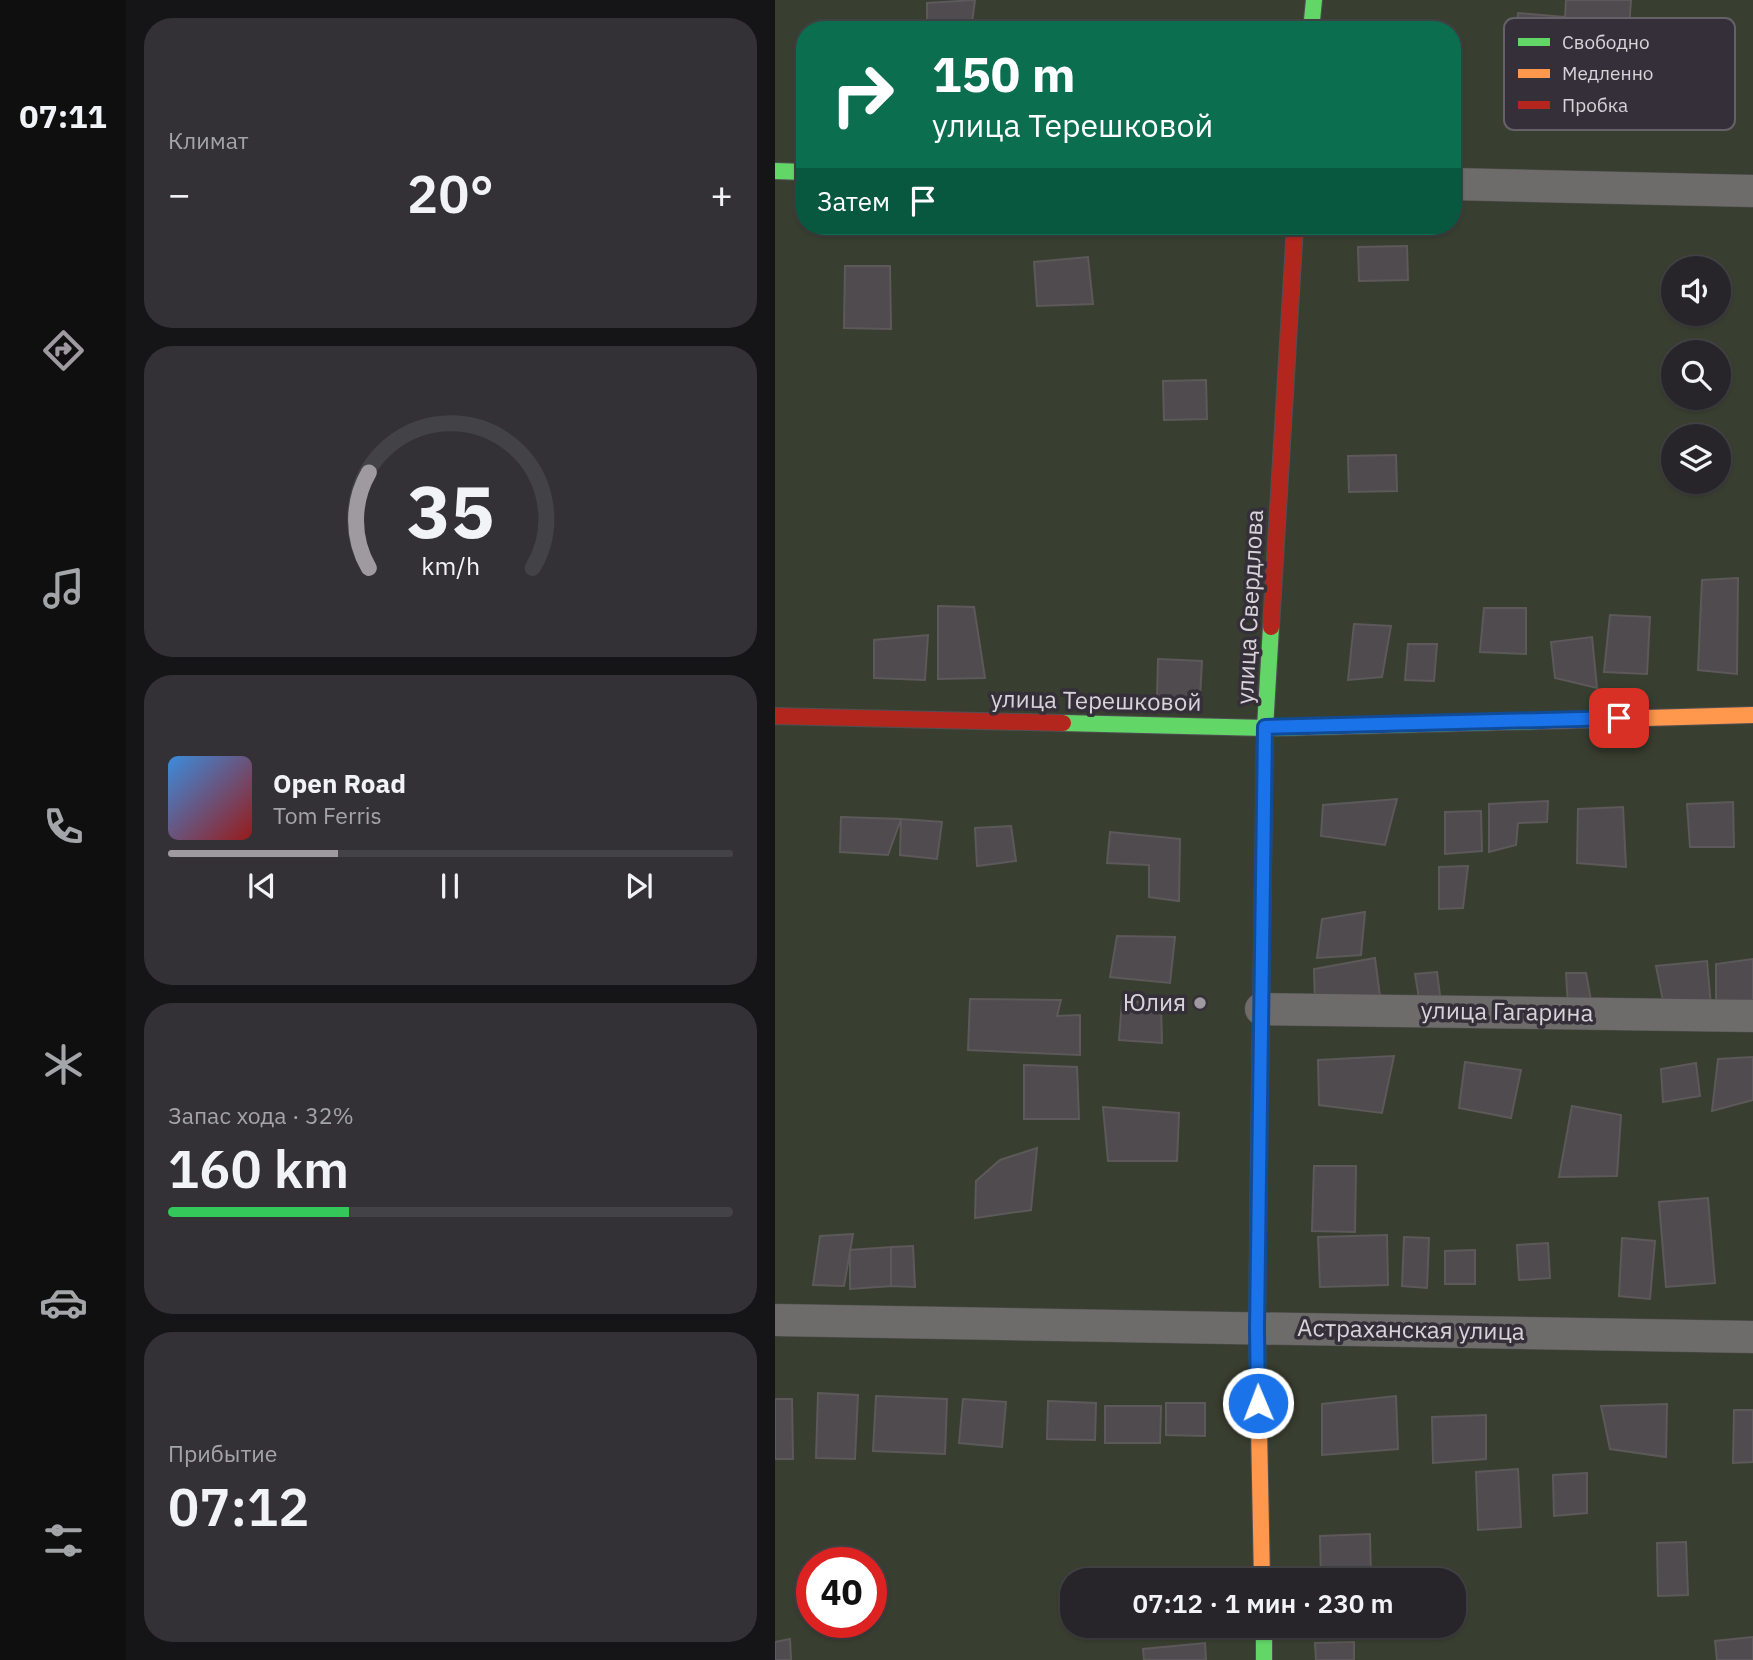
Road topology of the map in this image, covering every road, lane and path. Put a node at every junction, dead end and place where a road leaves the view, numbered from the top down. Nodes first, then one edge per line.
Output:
1 (1314, 0) edge
2 (1312, 21) edge
3 (775, 171) edge
4 (796, 172) edge
5 (1461, 184) edge
6 (1753, 191) edge
7 (1294, 235) edge
8 (1753, 715) edge
9 (775, 716) edge
10 (1265, 727) junction
11 (1261, 1009) junction
12 (1753, 1016) edge
13 (775, 1320) edge
14 (1257, 1328) junction
15 (1753, 1337) edge
16 (1263, 1568) edge
17 (1264, 1638) edge
18 (1264, 1660) edge

1 - 2 street
3 - 4 street
5 - 6 street
7 - 10 street, улица Свердлова
8 - 10 street, улица Терешковой
9 - 10 street, улица Терешковой
10 - 11 street, улица Свердлова
11 - 12 street, улица Гагарина
11 - 14 street, улица Свердлова
13 - 14 street, Астраханская улица
14 - 15 street, Астраханская улица
14 - 16 street, улица Свердлова
17 - 18 street

